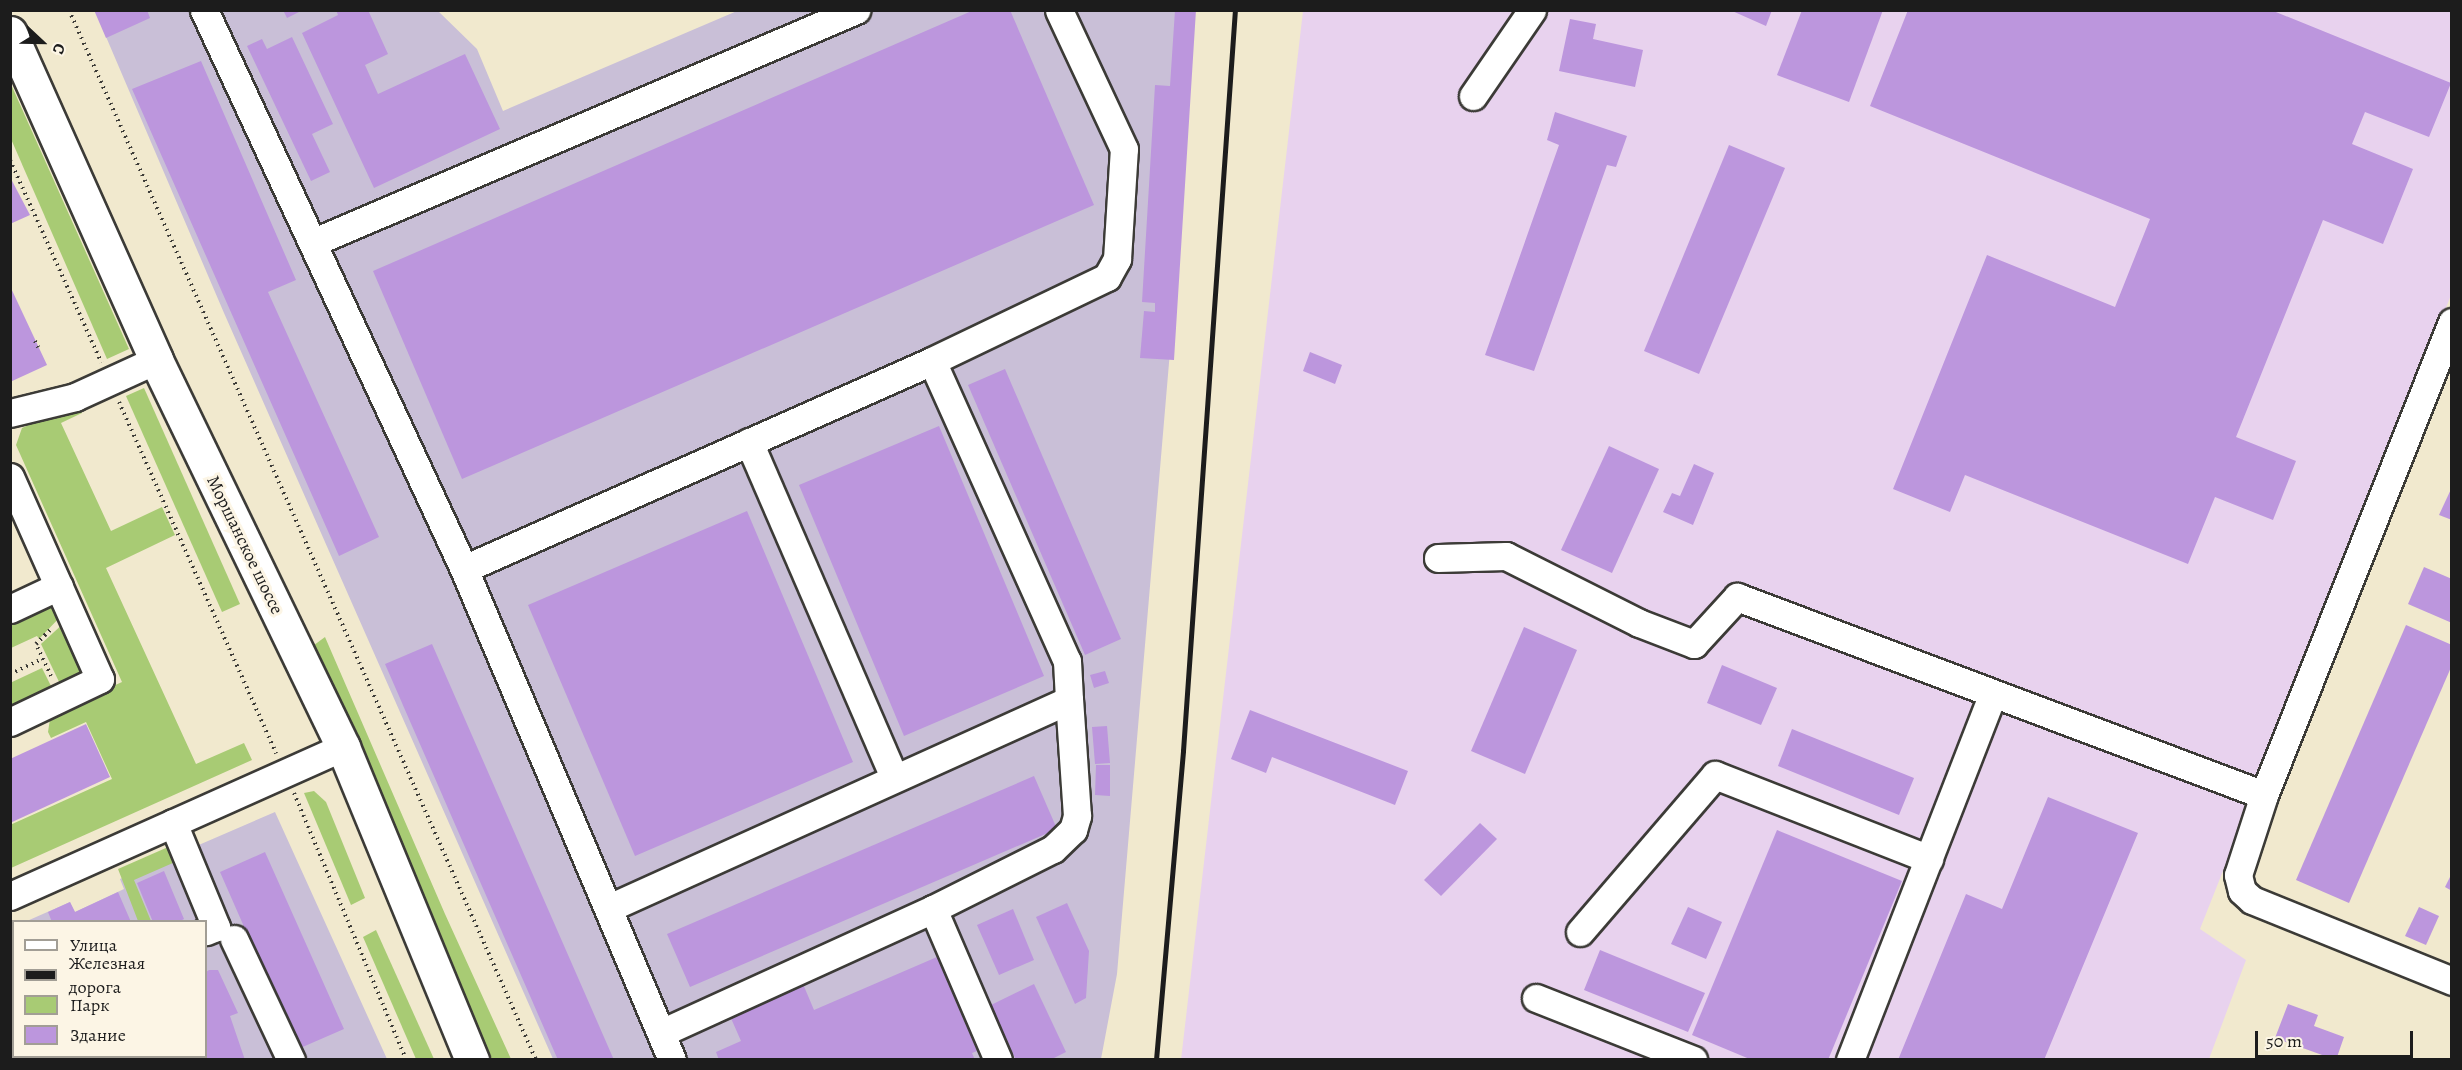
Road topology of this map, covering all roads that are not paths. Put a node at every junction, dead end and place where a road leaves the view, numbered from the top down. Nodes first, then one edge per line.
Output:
1 (204, 10) edge
2 (856, 10) edge
3 (1059, 10) edge
4 (1532, 10) edge
5 (10, 33) edge
6 (1473, 96) dead end
7 (314, 242) junction
8 (2451, 322) edge
9 (156, 360) junction
10 (932, 361) junction
11 (10, 413) edge
12 (749, 442) junction
13 (10, 477) edge
14 (1438, 558) dead end
15 (464, 569) junction
16 (59, 586) junction
17 (10, 609) edge
18 (1993, 694) junction
19 (1069, 700) junction
20 (10, 722) edge
21 (343, 747) junction
22 (894, 777) junction
23 (2264, 795) junction
24 (173, 823) junction
25 (1929, 859) junction
26 (10, 896) edge
27 (609, 908) junction
28 (933, 909) junction
29 (207, 931) edge
30 (1580, 932) dead end
31 (234, 939) dead end
32 (2451, 981) edge
33 (1536, 998) dead end
34 (661, 1033) junction
35 (286, 1058) edge
36 (472, 1059) edge
37 (672, 1059) edge
38 (998, 1059) edge
39 (1693, 1059) edge
40 (1850, 1059) edge

1 - 7 street
2 - 7 street
3 - 10 street
4 - 6 street
5 - 9 main road, Моршанское шоссе
7 - 15 street
8 - 23 street
9 - 11 street
9 - 21 main road, Моршанское шоссе
10 - 12 street
10 - 19 street
12 - 15 street
12 - 22 street
13 - 16 street
14 - 18 street
15 - 27 street
16 - 17 street
16 - 20 street
18 - 23 street
18 - 25 street
19 - 22 street
19 - 28 street
21 - 24 street
21 - 36 main road, Моршанское шоссе
22 - 27 street
23 - 32 street
24 - 26 street
24 - 29 street
25 - 30 street
25 - 40 street
27 - 34 street
28 - 34 street
28 - 38 street
31 - 35 street
33 - 39 street
34 - 37 street

